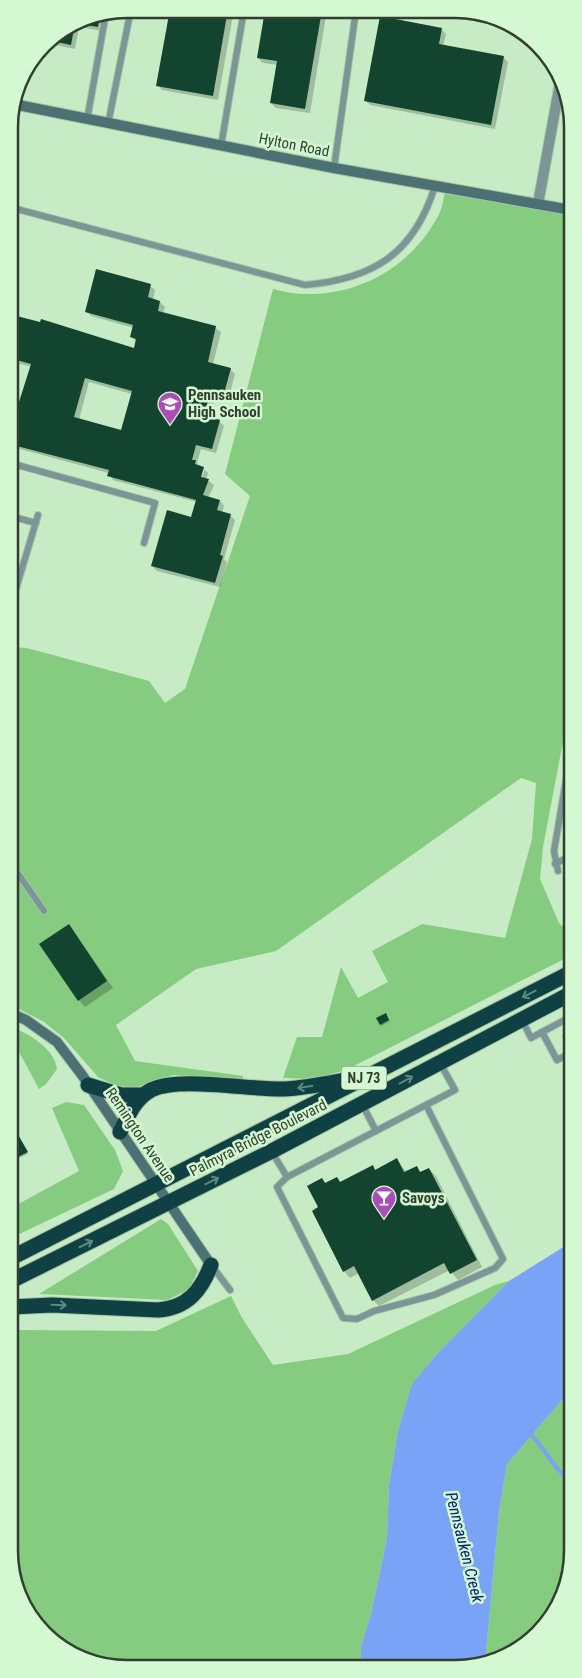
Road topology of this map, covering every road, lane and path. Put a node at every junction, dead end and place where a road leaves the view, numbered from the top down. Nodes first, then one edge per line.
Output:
1 (129, 18) edge
2 (243, 18) edge
3 (355, 18) edge
4 (105, 20) edge
5 (559, 91) edge
6 (20, 105) edge
7 (87, 120) junction
8 (108, 124) junction
9 (221, 146) junction
10 (334, 168) junction
11 (435, 186) junction
12 (538, 204) junction
13 (18, 208) edge
14 (564, 209) edge
15 (18, 465) edge
16 (38, 515) dead end
17 (18, 518) edge
18 (36, 523) junction
19 (144, 543) dead end
20 (18, 578) edge
21 (564, 789) edge
22 (564, 859) edge
23 (555, 864) junction
24 (558, 871) dead end
25 (18, 874) edge
26 (44, 911) dead end
27 (564, 976) edge
28 (564, 997) edge
29 (18, 1016) edge
30 (522, 1019) junction
31 (564, 1022) edge
32 (542, 1032) junction
33 (564, 1055) edge
34 (440, 1062) junction
35 (370, 1075) junction
36 (88, 1085) junction
37 (143, 1095) junction
38 (362, 1104) junction
39 (426, 1105) junction
40 (376, 1131) junction
41 (120, 1132) junction
42 (272, 1151) junction
43 (287, 1177) junction
44 (156, 1185) junction
45 (168, 1203) junction
46 (18, 1254) edge
47 (211, 1265) junction
48 (18, 1278) edge
49 (230, 1290) dead end
50 (18, 1307) edge

1 - 8 lane
2 - 9 lane
3 - 10 lane
4 - 7 lane
5 - 12 street
6 - 7 street, Hylton Road
7 - 8 street, Hylton Road
8 - 9 street, Hylton Road
9 - 10 street, Hylton Road
10 - 11 street, Hylton Road
11 - 12 street, Hylton Road
11 - 13 lane
12 - 14 street, Hylton Road
15 - 19 lane
16 - 18 lane
17 - 18 lane
18 - 20 lane
21 - 23 lane
22 - 23 lane
23 - 24 lane
25 - 26 lane
27 -> 35 highway, Palmyra Bridge Boulevard / NJ 73
28 - 30 highway, Palmyra Bridge Boulevard / NJ 73
29 - 36 street, Remington Avenue
30 - 32 lane
30 - 34 highway, Palmyra Bridge Boulevard / NJ 73
31 - 32 lane
32 - 33 lane
38 -> 34 highway, Palmyra Bridge Boulevard / NJ 73
34 - 39 lane
35 -> 37 highway
35 - 44 highway, Palmyra Bridge Boulevard / NJ 73
36 - 37 highway
36 - 41 street, Remington Avenue
37 - 41 highway
38 - 40 lane
38 - 42 highway, Palmyra Bridge Boulevard / NJ 73
39 - 40 lane
39 - 43 lane
40 - 43 lane
41 - 44 street, Remington Avenue
42 - 43 lane
45 -> 42 highway, Palmyra Bridge Boulevard / NJ 73
44 - 45 street, Remington Avenue
44 - 46 highway, Palmyra Bridge Boulevard / NJ 73
45 - 47 street, Remington Avenue
48 -> 45 highway, Palmyra Bridge Boulevard / NJ 73
47 - 49 lane, Remington Avenue
50 -> 47 highway

